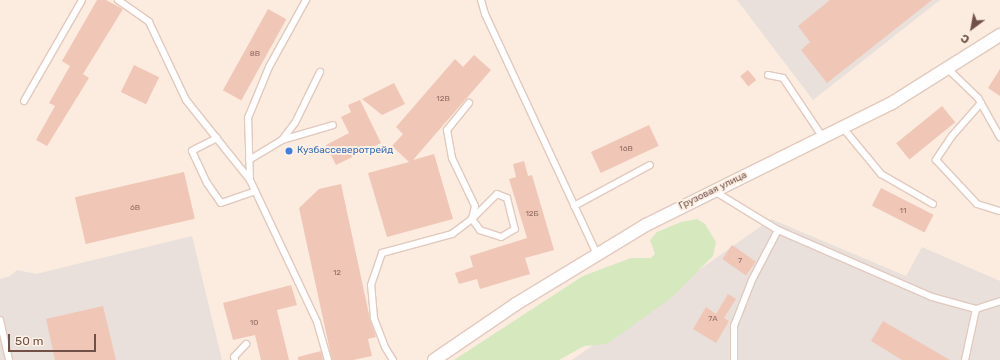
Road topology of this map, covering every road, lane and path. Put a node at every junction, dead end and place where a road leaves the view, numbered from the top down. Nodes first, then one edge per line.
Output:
1 (82, 0) edge
2 (118, 0) edge
3 (306, 0) edge
4 (481, 0) edge
5 (998, 40) edge
6 (948, 69) junction
7 (320, 72) dead end
8 (768, 75) dead end
9 (24, 100) dead end
10 (468, 103) dead end
11 (981, 103) junction
12 (333, 126) dead end
13 (843, 128) junction
14 (999, 135) edge
15 (822, 136) junction
16 (216, 138) junction
17 (282, 140) junction
18 (249, 160) junction
19 (650, 165) dead end
20 (250, 180) junction
21 (255, 191) junction
22 (714, 191) junction
23 (933, 204) dead end
24 (574, 206) junction
25 (1000, 211) edge
26 (472, 219) junction
27 (778, 230) junction
28 (597, 254) junction
29 (1000, 301) edge
30 (976, 309) junction
31 (0, 320) edge
32 (246, 344) dead end
33 (9, 360) edge
34 (235, 360) edge
35 (328, 360) edge
36 (393, 360) edge
37 (434, 360) edge
38 (734, 360) edge
39 (965, 360) edge

1 - 9 lane
2 - 16 lane
3 - 18 lane
4 - 24 lane
5 - 6 street, Грузовая улица
6 - 11 lane
6 - 13 street, Грузовая улица
7 - 17 lane
8 - 15 lane
10 - 26 lane
11 - 14 lane
11 - 25 lane
12 - 17 lane
13 - 15 street, Грузовая улица
13 - 23 lane
15 - 22 street, Грузовая улица
16 - 20 lane
16 - 21 lane
17 - 18 lane
18 - 20 lane
19 - 24 lane
20 - 21 lane
21 - 35 lane
22 - 27 lane
22 - 28 street, Грузовая улица
24 - 28 lane
26 - 26 lane
26 - 36 lane
27 - 30 lane
27 - 38 lane
28 - 37 street, Грузовая улица
29 - 30 lane
30 - 39 lane
31 - 33 lane
32 - 34 lane

